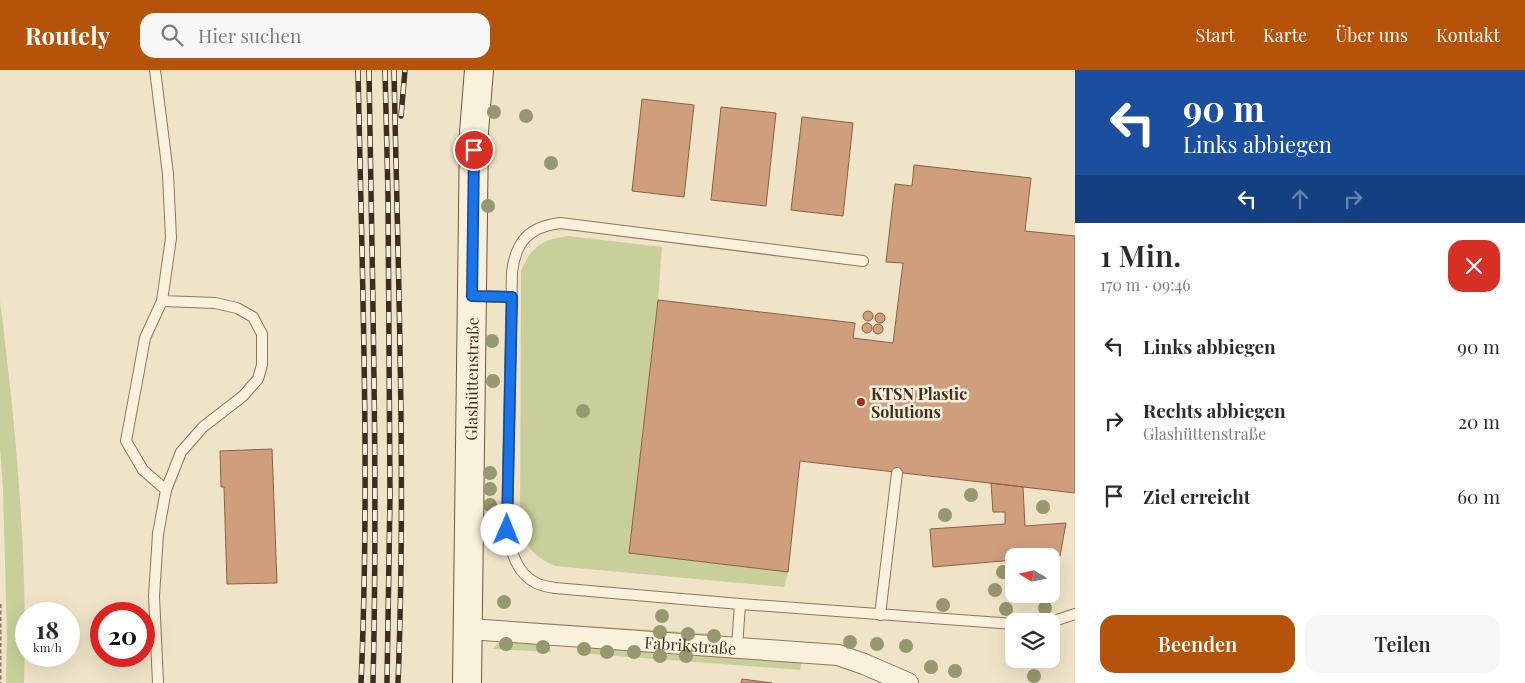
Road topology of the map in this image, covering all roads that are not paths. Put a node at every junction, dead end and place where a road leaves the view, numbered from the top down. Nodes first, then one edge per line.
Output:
1 (155, 70) edge
2 (478, 70) edge
3 (863, 261) dead end
4 (472, 296) junction
5 (512, 297) junction
6 (162, 301) junction
7 (897, 474) dead end
8 (166, 490) junction
9 (740, 604) junction
10 (1075, 614) edge
11 (880, 615) junction
12 (1060, 619) edge
13 (1005, 623) edge
14 (468, 629) junction
15 (737, 648) junction
16 (158, 683) edge
17 (467, 683) edge
18 (908, 683) edge

1 - 6 lane
2 - 4 street, Glashüttenstraße
3 - 5 lane
4 - 5 lane
4 - 14 street, Glashüttenstraße
5 - 9 lane
6 - 8 lane
6 - 8 lane
7 - 11 lane
8 - 16 lane
9 - 11 lane
9 - 15 lane
10 - 12 lane
11 - 13 lane
14 - 15 street, Fabrikstraße
14 - 17 street, Glashüttenstraße
15 - 18 street, Fabrikstraße

